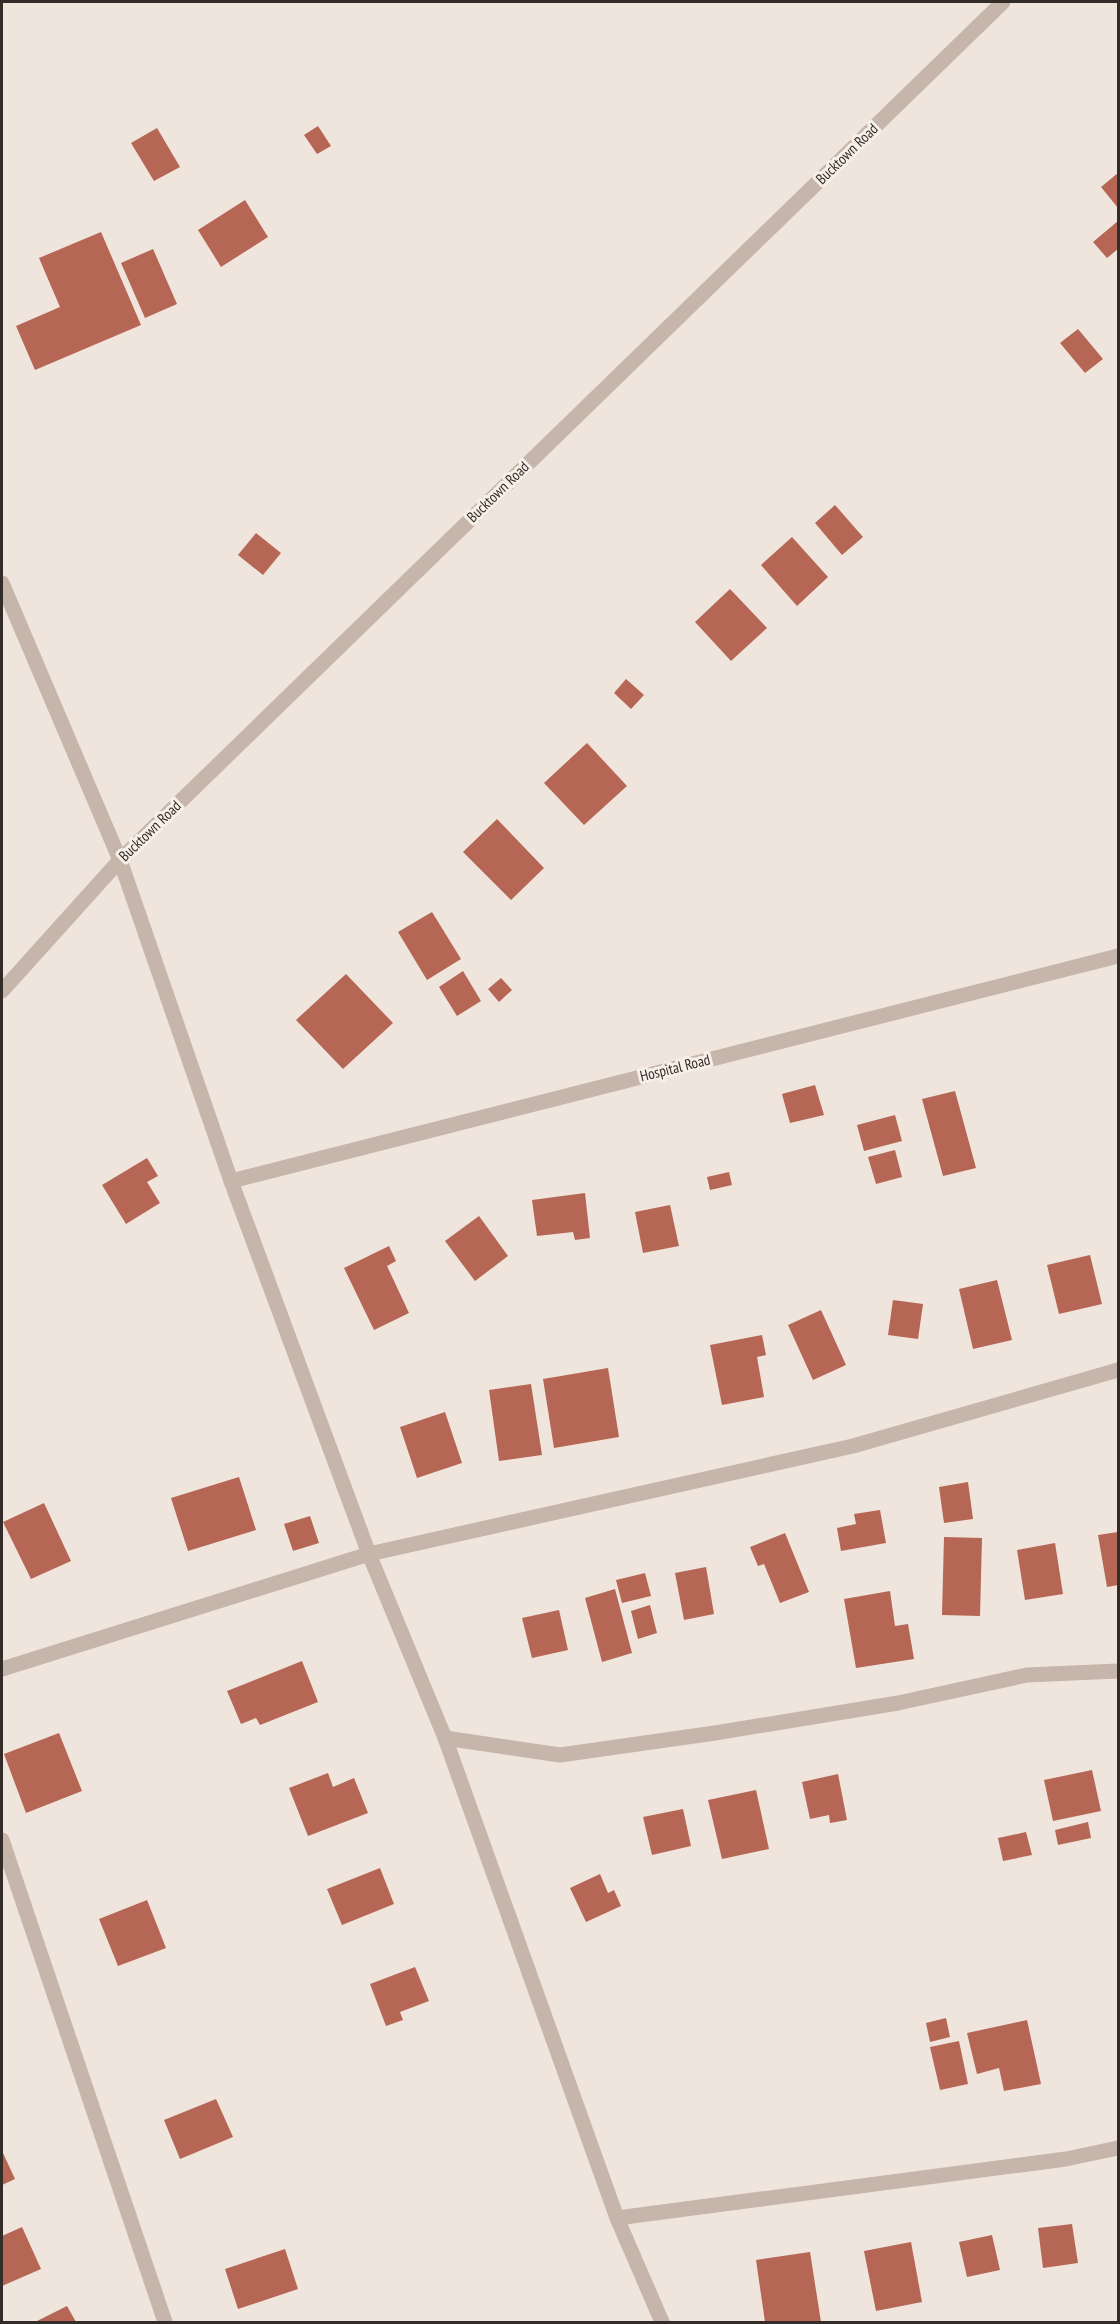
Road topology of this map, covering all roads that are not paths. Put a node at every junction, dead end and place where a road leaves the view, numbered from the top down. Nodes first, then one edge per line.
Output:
1 (1004, 2) edge
2 (2, 583) edge
3 (120, 860) junction
4 (1119, 956) edge
5 (2, 991) edge
6 (231, 1181) junction
7 (1119, 1370) edge
8 (369, 1554) junction
9 (2, 1669) edge
10 (1119, 1671) edge
11 (445, 1738) junction
12 (2, 1840) edge
13 (1119, 2148) edge
14 (617, 2218) junction
15 (165, 2322) edge
16 (662, 2322) edge

1 - 3 street, Bucktown Road
2 - 3 street
3 - 5 street, Bucktown Road
3 - 6 street
4 - 6 street, Hospital Road
6 - 8 street
7 - 8 street
8 - 9 street
8 - 11 street
10 - 11 street
11 - 14 street
12 - 15 street
13 - 14 street
14 - 16 street

